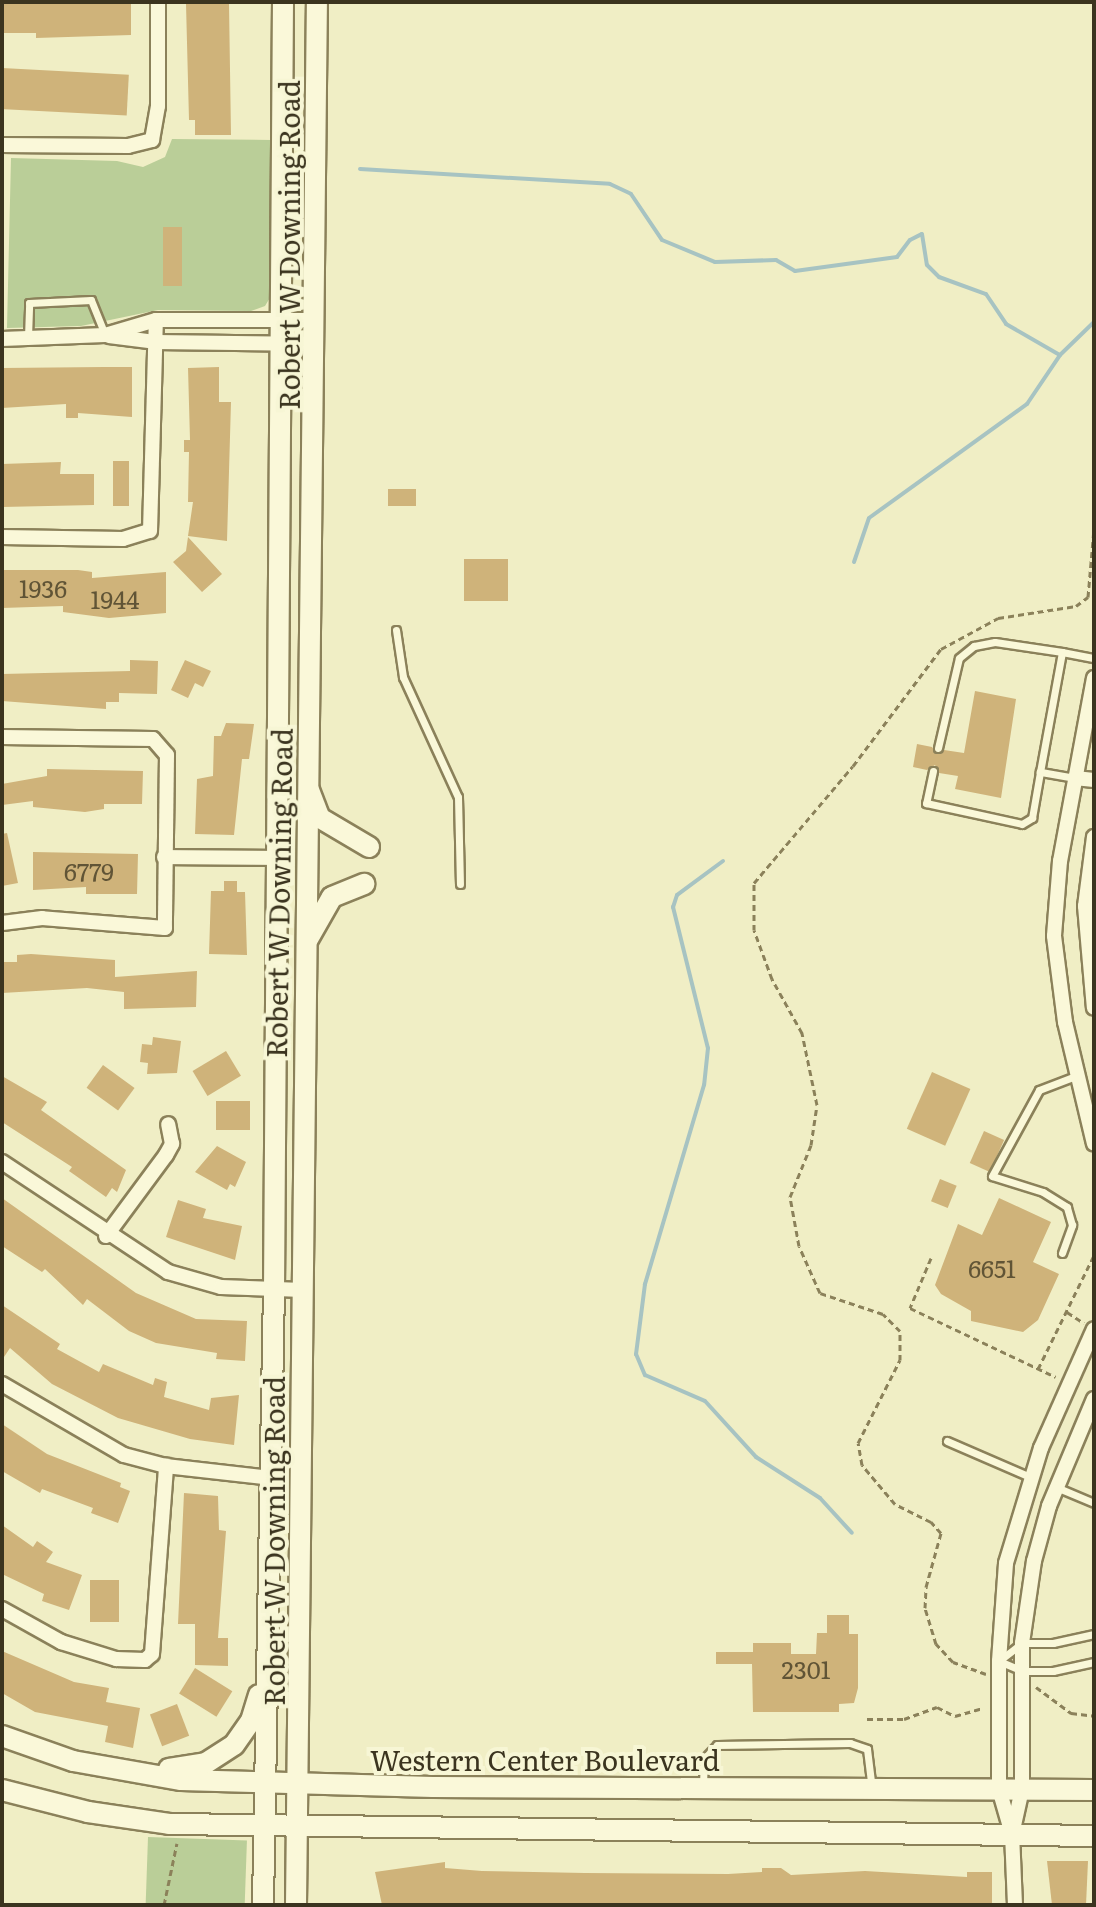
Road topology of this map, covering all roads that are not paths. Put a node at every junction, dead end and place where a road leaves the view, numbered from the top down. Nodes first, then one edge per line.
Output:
1 (158, 2) edge
2 (283, 2) edge
3 (317, 2) edge
4 (2, 145) edge
5 (156, 320) junction
6 (283, 320) junction
7 (315, 320) junction
8 (105, 335) junction
9 (2, 339) edge
10 (27, 340) junction
11 (155, 342) junction
12 (283, 344) junction
13 (315, 344) junction
14 (2, 537) edge
15 (396, 630) dead end
16 (1062, 652) junction
17 (1094, 658) edge
18 (1094, 678) edge
19 (2, 737) edge
20 (938, 748) dead end
21 (933, 771) dead end
22 (1040, 772) junction
23 (1075, 778) junction
24 (1094, 780) edge
25 (306, 783) junction
26 (1094, 837) edge
27 (369, 847) dead end
28 (164, 857) junction
29 (277, 858) junction
30 (364, 884) dead end
31 (460, 884) dead end
32 (2, 923) edge
33 (304, 947) junction
34 (1094, 1008) edge
35 (1094, 1069) edge
36 (1078, 1075) junction
37 (168, 1124) dead end
38 (1094, 1144) edge
39 (2, 1162) edge
40 (106, 1236) junction
41 (1062, 1253) dead end
42 (274, 1290) junction
43 (303, 1290) junction
44 (1094, 1329) edge
45 (2, 1384) edge
46 (1094, 1399) edge
47 (947, 1441) dead end
48 (166, 1466) junction
49 (1031, 1474) junction
50 (272, 1478) junction
51 (1056, 1487) junction
52 (1094, 1503) edge
53 (266, 1598) junction
54 (2, 1609) edge
55 (1094, 1634) edge
56 (1022, 1643) junction
57 (1094, 1662) edge
58 (999, 1668) junction
59 (1022, 1677) junction
60 (2, 1736) edge
61 (110, 1770) junction
62 (265, 1783) junction
63 (299, 1784) junction
64 (703, 1787) junction
65 (872, 1788) junction
66 (999, 1789) junction
67 (1022, 1789) junction
68 (2, 1790) edge
69 (1094, 1790) edge
70 (264, 1827) junction
71 (296, 1828) junction
72 (1012, 1834) junction
73 (1094, 1836) edge
74 (263, 1905) edge
75 (296, 1905) edge
76 (1015, 1905) edge

1 - 4 street
2 - 6 main road, Robert W Downing Road
3 - 7 main road, Robert W Downing Road
5 - 6 street
5 - 8 street
5 - 11 street
6 - 7 street
6 - 12 main road, Robert W Downing Road
7 - 13 main road, Robert W Downing Road
8 - 10 street
8 - 10 lane
8 - 11 street
9 - 10 street
11 - 12 street
11 - 14 street
12 - 13 street
12 - 29 main road, Robert W Downing Road
13 - 25 main road, Robert W Downing Road
15 - 31 lane
16 - 17 lane
16 - 20 lane
16 - 22 lane
18 - 23 street
19 - 28 street
21 - 22 lane
22 - 23 lane
23 - 24 street
23 - 36 street
25 - 27 main road
25 - 33 main road, Robert W Downing Road
26 - 34 street
28 - 29 street
28 - 32 street
29 - 42 main road, Robert W Downing Road
30 - 33 main road
33 - 43 main road, Robert W Downing Road
35 - 36 street
36 - 38 street
36 - 41 lane
37 - 40 street
39 - 40 street
40 - 42 street
42 - 43 street
42 - 50 main road, Robert W Downing Road
43 - 63 main road, Robert W Downing Road
44 - 49 street
45 - 48 street
46 - 51 street
47 - 49 lane
48 - 50 street
48 - 54 street
49 - 51 street
49 - 58 street
50 - 53 main road, Robert W Downing Road
51 - 52 lane
51 - 56 street
53 - 61 main road
53 - 62 main road, Robert W Downing Road
55 - 56 lane
56 - 58 lane
56 - 59 street
57 - 59 lane
58 - 59 lane
58 - 66 street
59 - 67 street
60 - 61 main road, Western Center Boulevard
61 - 62 main road, Western Center Boulevard
62 - 63 main road, Western Center Boulevard
62 - 70 main road, Robert W Downing Road
63 - 64 main road, Western Center Boulevard
63 - 71 main road, Robert W Downing Road
64 - 65 main road, Western Center Boulevard
64 - 65 lane
65 - 66 main road, Western Center Boulevard
66 - 67 main road, Western Center Boulevard
66 - 72 street
67 - 69 main road, Western Center Boulevard
67 - 72 street
68 - 70 main road
70 - 71 main road
70 - 74 main road, Robert W Downing Road
71 - 72 main road
71 - 75 main road, Robert W Downing Road
72 - 73 main road
72 - 76 street

